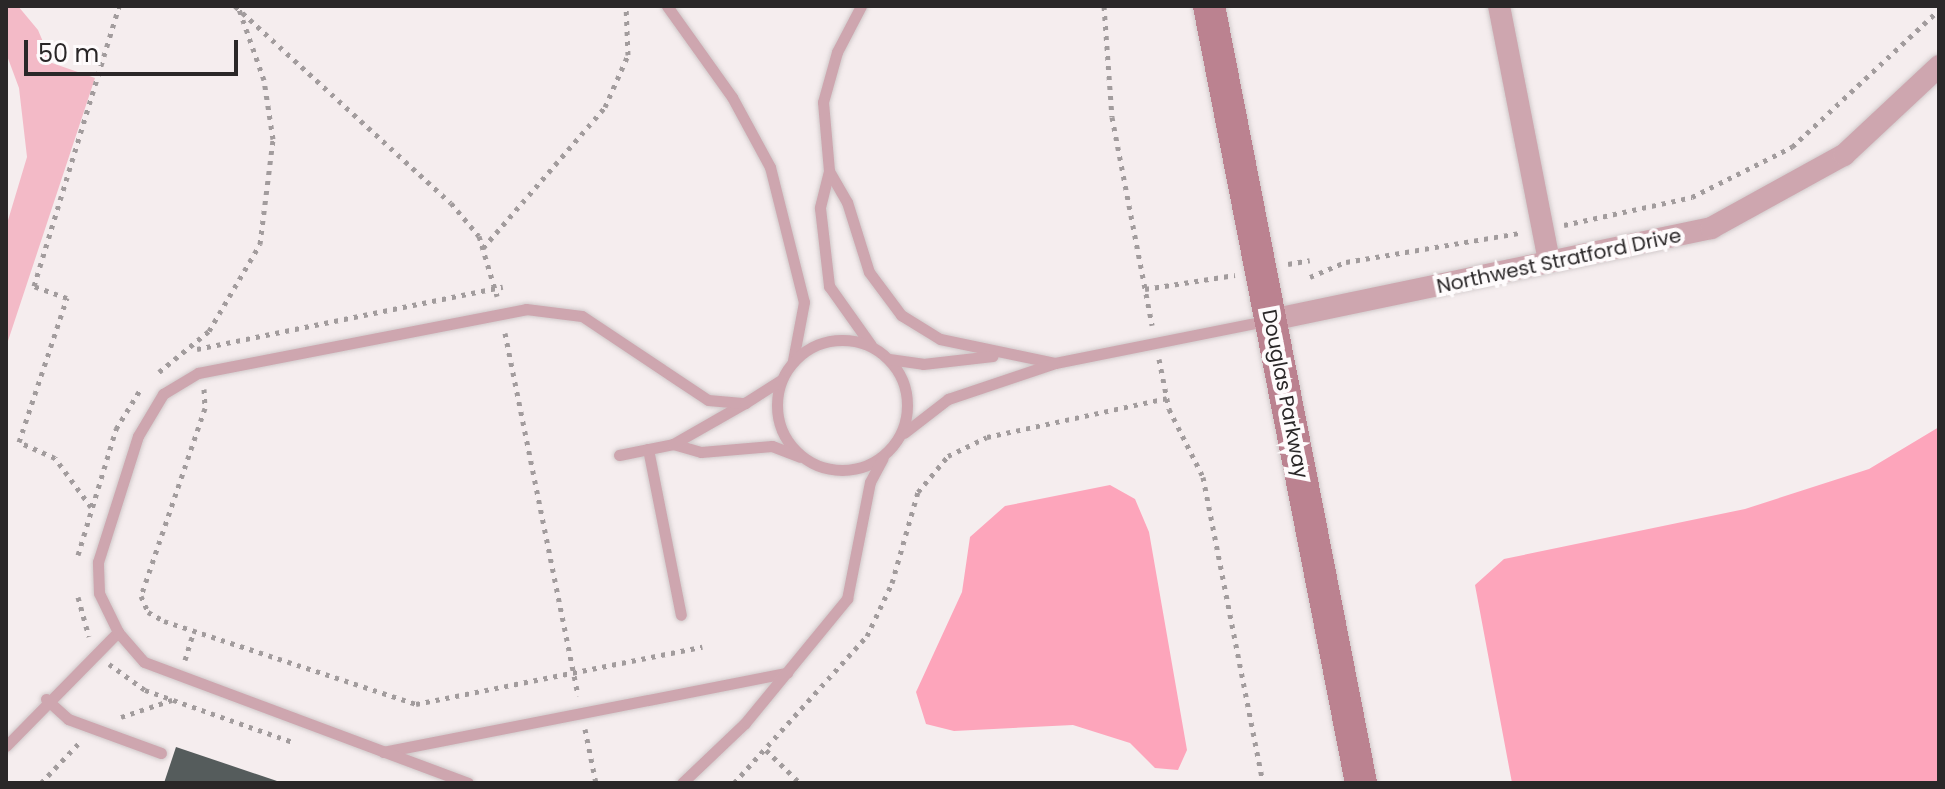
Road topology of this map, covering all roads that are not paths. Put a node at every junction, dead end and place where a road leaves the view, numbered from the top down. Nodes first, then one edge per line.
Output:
1 (667, 6) edge
2 (861, 6) edge
3 (1209, 6) edge
4 (1499, 6) edge
5 (1939, 66) edge
6 (829, 171) junction
7 (1549, 261) junction
8 (1271, 320) junction
9 (872, 346) junction
10 (1002, 355) junction
11 (889, 359) junction
12 (792, 362) junction
13 (1055, 363) junction
14 (781, 380) junction
15 (745, 403) junction
16 (898, 439) junction
17 (673, 444) junction
18 (648, 449) junction
19 (619, 455) dead end
20 (884, 456) junction
21 (803, 458) junction
22 (681, 615) dead end
23 (118, 632) junction
24 (787, 673) junction
25 (46, 699) junction
26 (6, 746) edge
27 (382, 752) junction
28 (161, 753) dead end
29 (468, 783) edge
30 (682, 783) edge
31 (1361, 783) edge

1 - 12 lane
2 - 6 lane
3 - 8 street, Douglas Parkway
4 - 7 street
5 - 7 street, Northwest Stratford Drive
6 - 9 lane
6 - 10 lane
7 - 8 street, Northwest Stratford Drive
8 - 13 lane
8 - 31 street, Douglas Parkway
9 - 11 lane
9 - 12 lane
10 - 11 lane
10 - 13 lane
11 - 16 lane
12 - 14 lane
13 - 16 lane
14 - 15 lane
14 - 21 lane
15 - 17 lane
15 - 23 lane
16 - 20 lane
17 - 18 lane
17 - 21 lane
18 - 19 lane
18 - 22 lane
20 - 21 lane
20 - 24 lane
23 - 25 lane
23 - 27 lane
24 - 27 lane
24 - 30 lane
25 - 26 lane
25 - 28 lane
27 - 29 lane

